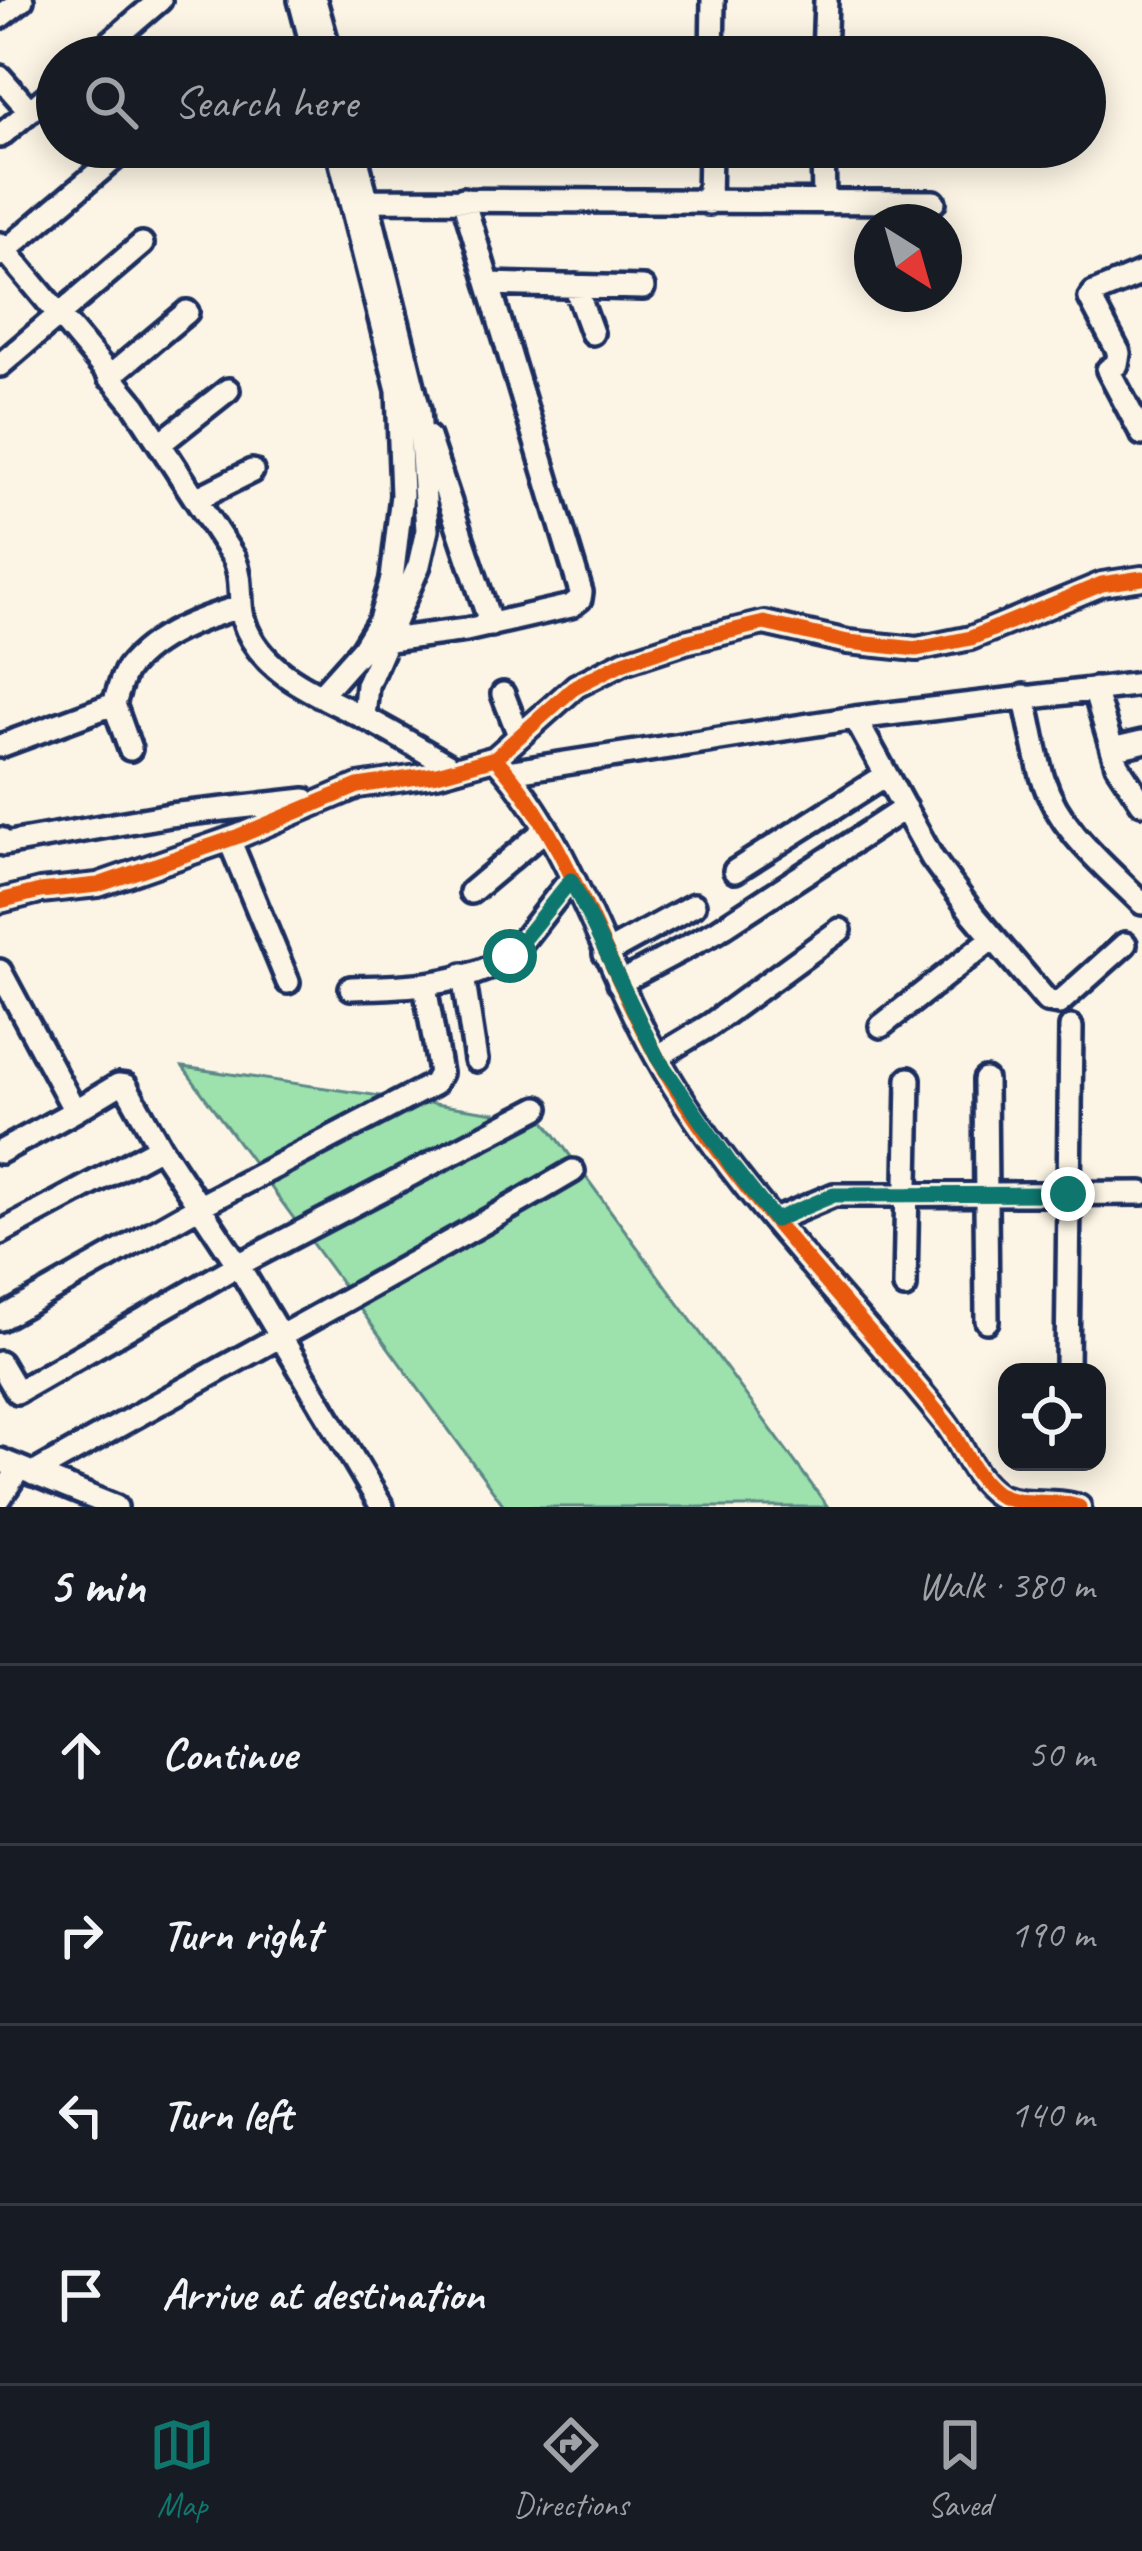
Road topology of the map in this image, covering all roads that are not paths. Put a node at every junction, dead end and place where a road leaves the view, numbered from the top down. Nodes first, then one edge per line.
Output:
1 (22, 0) edge
2 (160, 0) edge
3 (300, 0) edge
4 (315, 0) edge
5 (713, 0) edge
6 (826, 0) edge
7 (0, 17) edge
8 (118, 36) edge
9 (309, 36) edge
10 (325, 36) edge
11 (712, 36) edge
12 (825, 36) edge
13 (0, 77) edge
14 (36, 106) edge
15 (30, 111) junction
16 (0, 136) edge
17 (102, 168) edge
18 (346, 168) edge
19 (356, 168) edge
20 (710, 168) edge
21 (824, 168) edge
22 (359, 199) junction
23 (463, 199) junction
24 (824, 202) junction
25 (934, 202) dead end
26 (709, 203) junction
27 (142, 244) dead end
28 (2, 250) edge
29 (1142, 273) edge
30 (489, 284) junction
31 (575, 286) junction
32 (644, 288) dead end
33 (187, 311) dead end
34 (62, 314) junction
35 (592, 333) dead end
36 (0, 365) edge
37 (110, 377) junction
38 (227, 390) dead end
39 (419, 410) junction
40 (1142, 434) edge
41 (161, 443) junction
42 (252, 471) dead end
43 (196, 499) junction
44 (1142, 578) edge
45 (240, 607) junction
46 (491, 625) junction
47 (389, 640) junction
48 (1142, 685) edge
49 (1094, 689) junction
50 (503, 694) dead end
51 (320, 696) junction
52 (1024, 696) junction
53 (114, 704) junction
54 (364, 718) junction
55 (855, 718) junction
56 (519, 735) junction
57 (1142, 742) edge
58 (0, 746) edge
59 (130, 749) dead end
60 (1112, 749) junction
61 (501, 765) junction
62 (455, 769) junction
63 (886, 775) junction
64 (331, 797) junction
65 (1142, 803) edge
66 (904, 808) junction
67 (546, 829) junction
68 (0, 839) edge
69 (229, 839) junction
70 (735, 871) dead end
71 (571, 880) junction
72 (471, 892) dead end
73 (0, 901) edge
74 (1142, 903) edge
75 (694, 904) dead end
76 (840, 930) dead end
77 (993, 938) junction
78 (1125, 944) dead end
79 (605, 953) junction
80 (0, 970) edge
81 (463, 975) junction
82 (288, 982) dead end
83 (620, 983) junction
84 (425, 986) junction
85 (351, 988) dead end
86 (881, 1026) dead end
87 (1070, 1027) dead end
88 (657, 1057) junction
89 (476, 1060) dead end
90 (909, 1079) dead end
91 (985, 1080) dead end
92 (538, 1108) dead end
93 (75, 1111) junction
94 (160, 1147) junction
95 (0, 1152) edge
96 (573, 1172) dead end
97 (1142, 1193) edge
98 (987, 1194) junction
99 (1068, 1194) junction
100 (907, 1195) junction
101 (198, 1207) junction
102 (775, 1220) junction
103 (0, 1234) edge
104 (238, 1265) junction
105 (905, 1286) dead end
106 (0, 1319) edge
107 (987, 1321) dead end
108 (278, 1334) junction
109 (0, 1363) edge
110 (1067, 1363) edge
111 (9, 1397) edge
112 (17, 1468) edge
113 (0, 1498) edge
114 (116, 1507) edge
115 (382, 1507) edge
116 (1078, 1507) edge

1 - 7 street
2 - 8 street
3 - 9 street
4 - 10 street
5 - 11 street
6 - 12 street
13 - 15 street
14 - 15 street
15 - 16 street
17 - 28 street
18 - 22 street
19 - 22 street
20 - 26 street
21 - 24 street
22 - 23 street
22 - 39 street
22 - 51 street
23 - 26 street
23 - 30 street
24 - 25 street
24 - 26 street
27 - 34 street
28 - 34 street
29 - 40 street
30 - 31 street
30 - 46 street
31 - 32 street
31 - 35 street
33 - 37 street
34 - 36 street
34 - 37 street
37 - 41 street
38 - 41 street
39 - 46 street
39 - 47 street
41 - 43 street
42 - 43 street
43 - 45 street
44 - 56 street
45 - 51 street
45 - 53 street
46 - 47 street
47 - 54 street
48 - 49 street
49 - 52 street
49 - 60 street
50 - 56 street
51 - 54 street
52 - 55 street
52 - 74 street
53 - 58 street
53 - 59 street
54 - 62 street
55 - 61 street
55 - 63 street
56 - 61 street
57 - 60 street
60 - 65 street
61 - 62 street
61 - 67 street
62 - 64 street
63 - 66 street
63 - 70 street
64 - 68 street
64 - 69 street
66 - 77 street
66 - 83 street
67 - 71 street
67 - 72 street
69 - 73 street
69 - 82 street
71 - 79 street
71 - 81 street
75 - 79 street
76 - 88 street
77 - 78 street
77 - 86 street
79 - 83 street
80 - 93 street
81 - 84 street
81 - 89 street
83 - 88 street
84 - 85 street
84 - 101 street
87 - 99 street
88 - 102 street
90 - 100 street
91 - 98 street
92 - 104 street
93 - 94 street
93 - 95 street
94 - 101 street
94 - 103 street
96 - 108 street
97 - 99 street
98 - 99 street
98 - 100 street
98 - 107 street
99 - 110 street
100 - 102 street
100 - 105 street
101 - 104 street
101 - 106 street
102 - 116 street
104 - 108 street
104 - 111 street
108 - 112 street
108 - 115 street
109 - 111 street
112 - 113 street
112 - 114 street

